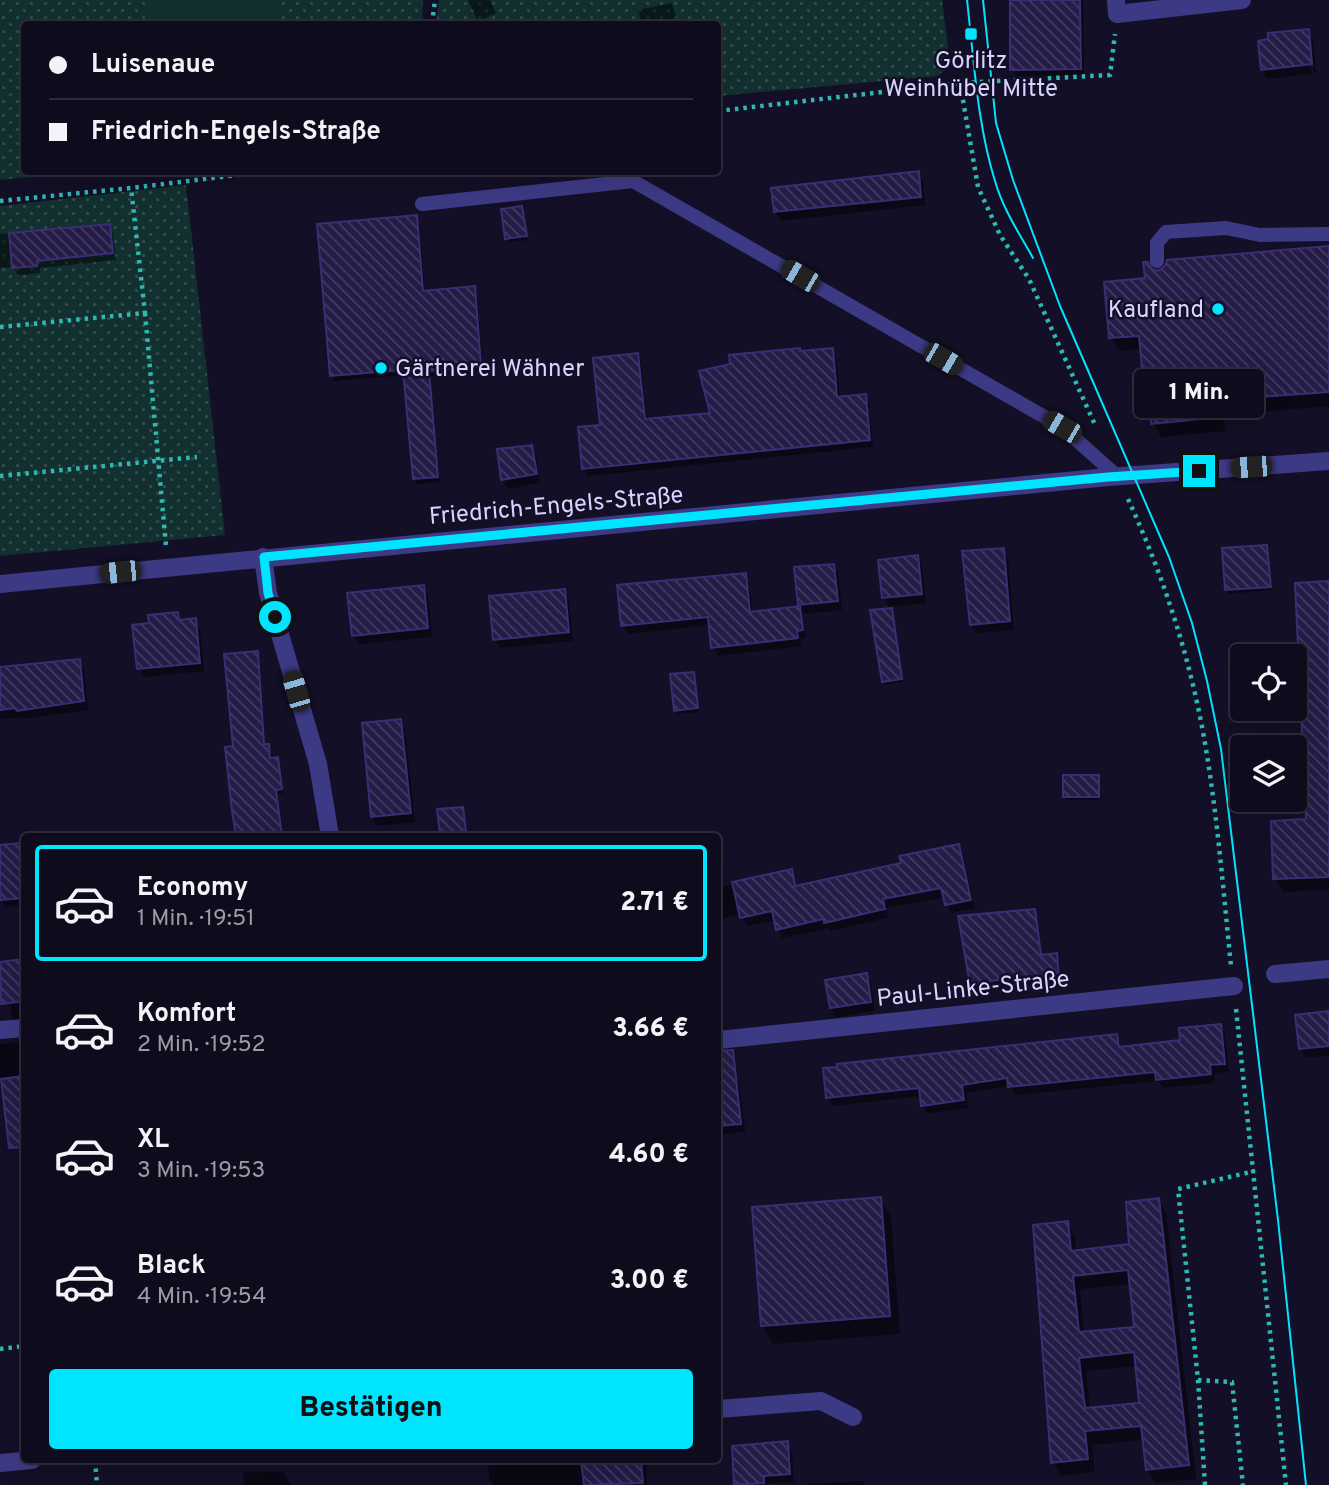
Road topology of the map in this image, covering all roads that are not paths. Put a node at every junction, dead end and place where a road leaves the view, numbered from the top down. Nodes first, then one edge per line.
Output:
1 (1242, 0) edge
2 (1116, 7) edge
3 (630, 176) edge
4 (422, 204) dead end
5 (1329, 234) edge
6 (1157, 261) dead end
7 (1329, 461) edge
8 (1117, 476) junction
9 (264, 557) junction
10 (0, 584) edge
11 (329, 833) edge
12 (1329, 969) edge
13 (1275, 974) dead end
14 (1234, 986) road end
15 (21, 1028) edge
16 (0, 1030) edge
17 (721, 1040) edge
18 (721, 1409) edge
19 (853, 1418) dead end
20 (21, 1461) edge
21 (0, 1462) edge

1 - 2 street
3 - 4 lane
3 - 8 lane
5 - 6 lane
7 - 8 street, Friedrich-Engels-Straße
8 - 9 street, Friedrich-Engels-Straße
9 - 10 street, Friedrich-Engels-Straße
9 - 11 street
12 - 13 street
14 - 17 street, Paul-Linke-Straße
15 - 16 street
18 - 19 street
20 - 21 street

